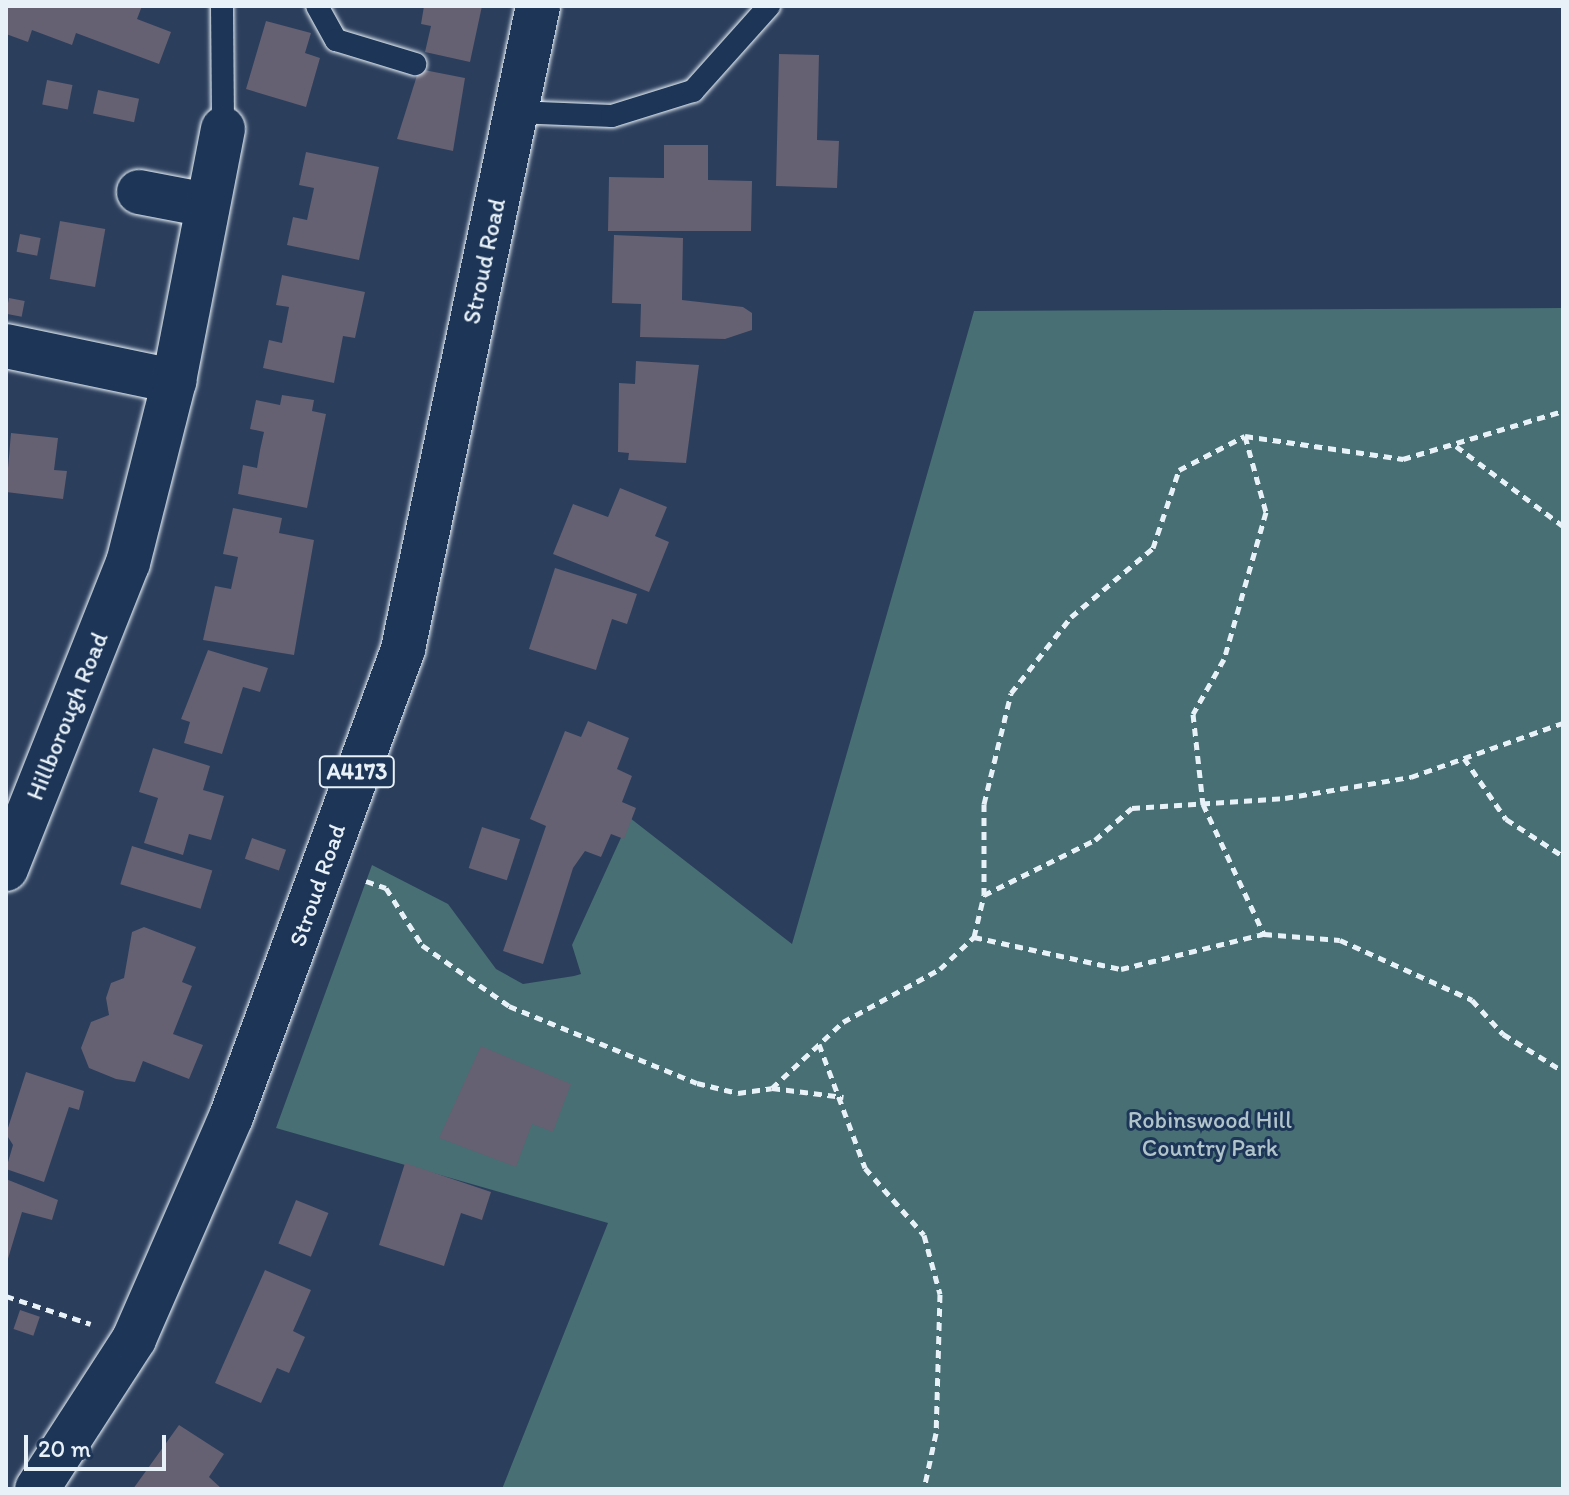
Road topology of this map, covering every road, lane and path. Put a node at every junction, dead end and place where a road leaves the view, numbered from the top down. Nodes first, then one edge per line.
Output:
1 (222, 6) edge
2 (317, 6) edge
3 (538, 6) edge
4 (769, 6) edge
5 (415, 64) dead end
6 (515, 112) junction
7 (223, 129) joint
8 (139, 192) dead end
9 (207, 205) junction
10 (6, 346) edge
11 (174, 381) junction
12 (1563, 411) edge
13 (1245, 436) junction
14 (1455, 445) junction
15 (1563, 526) edge
16 (1563, 723) edge
17 (1464, 758) junction
18 (1203, 804) junction
19 (1563, 856) edge
20 (327, 866) junction
21 (6, 869) edge
22 (984, 895) junction
23 (1264, 934) junction
24 (974, 937) junction
25 (819, 1044) junction
26 (1563, 1071) edge
27 (772, 1088) junction
28 (843, 1097) junction
29 (6, 1296) edge
30 (134, 1339) junction
31 (37, 1489) edge
32 (924, 1489) edge

1 - 7 lane
2 - 5 lane
3 - 6 main road, Stroud Road / A4173
4 - 6 lane
6 - 20 main road, Stroud Road / A4173
7 - 9 main road, Hillborough Road
8 - 9 main road
9 - 11 main road, Hillborough Road
10 - 11 main road
11 - 21 main road, Hillborough Road
12 - 14 path
13 - 14 path
13 - 18 path
13 - 22 path
14 - 15 path
16 - 17 path
17 - 18 path
17 - 19 path
18 - 22 path
18 - 23 path
20 - 27 path
20 - 30 main road, Stroud Road / A4173
22 - 24 path
23 - 24 path
23 - 26 path
24 - 25 path
25 - 27 path
25 - 28 path
27 - 28 path
28 - 32 path
29 - 30 path
30 - 31 main road, Stroud Road / A4173

